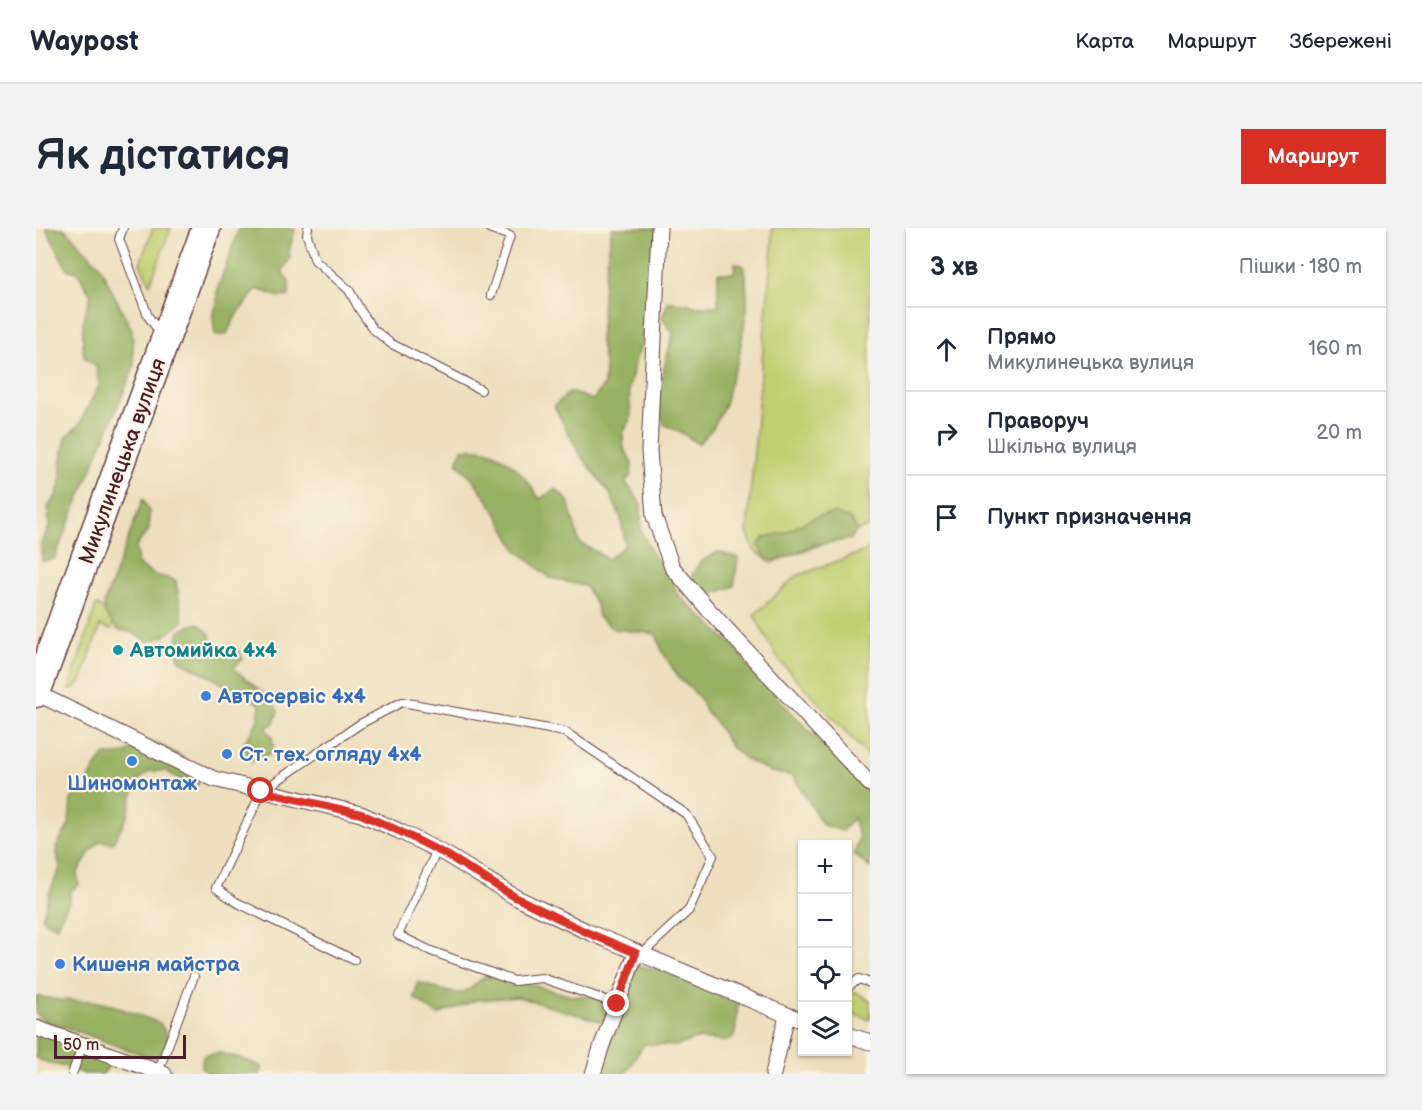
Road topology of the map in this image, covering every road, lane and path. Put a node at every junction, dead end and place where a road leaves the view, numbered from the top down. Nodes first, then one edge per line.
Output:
1 (123, 228) edge
2 (206, 228) edge
3 (308, 228) edge
4 (489, 228) edge
5 (659, 228) edge
6 (490, 295) dead end
7 (166, 340) junction
8 (481, 390) dead end
9 (36, 693) edge
10 (870, 784) edge
11 (261, 791) junction
12 (437, 850) junction
13 (639, 954) junction
14 (354, 960) dead end
15 (194, 976) dead end
16 (870, 983) edge
17 (852, 984) edge
18 (617, 1004) junction
19 (787, 1015) junction
20 (798, 1019) edge
21 (36, 1028) edge
22 (852, 1036) edge
23 (870, 1042) edge
24 (83, 1044) junction
25 (161, 1073) edge
26 (72, 1074) edge
27 (593, 1074) edge
28 (773, 1074) edge

1 - 7 lane
2 - 7 highway, Микулинецька вулиця
3 - 8 lane
4 - 6 lane
5 - 10 street
7 - 9 highway, Микулинецька вулиця
9 - 11 street, Микулинецька вулиця
11 - 12 street, Микулинецька вулиця
11 - 13 lane
11 - 14 lane
12 - 13 street, Микулинецька вулиця
12 - 18 lane
13 - 18 street
13 - 19 street, Микулинецька вулиця
15 - 25 lane
16 - 17 lane
18 - 27 street
19 - 20 street, Микулинецька вулиця
19 - 28 street
21 - 24 street
22 - 23 street
24 - 25 street
24 - 26 lane

